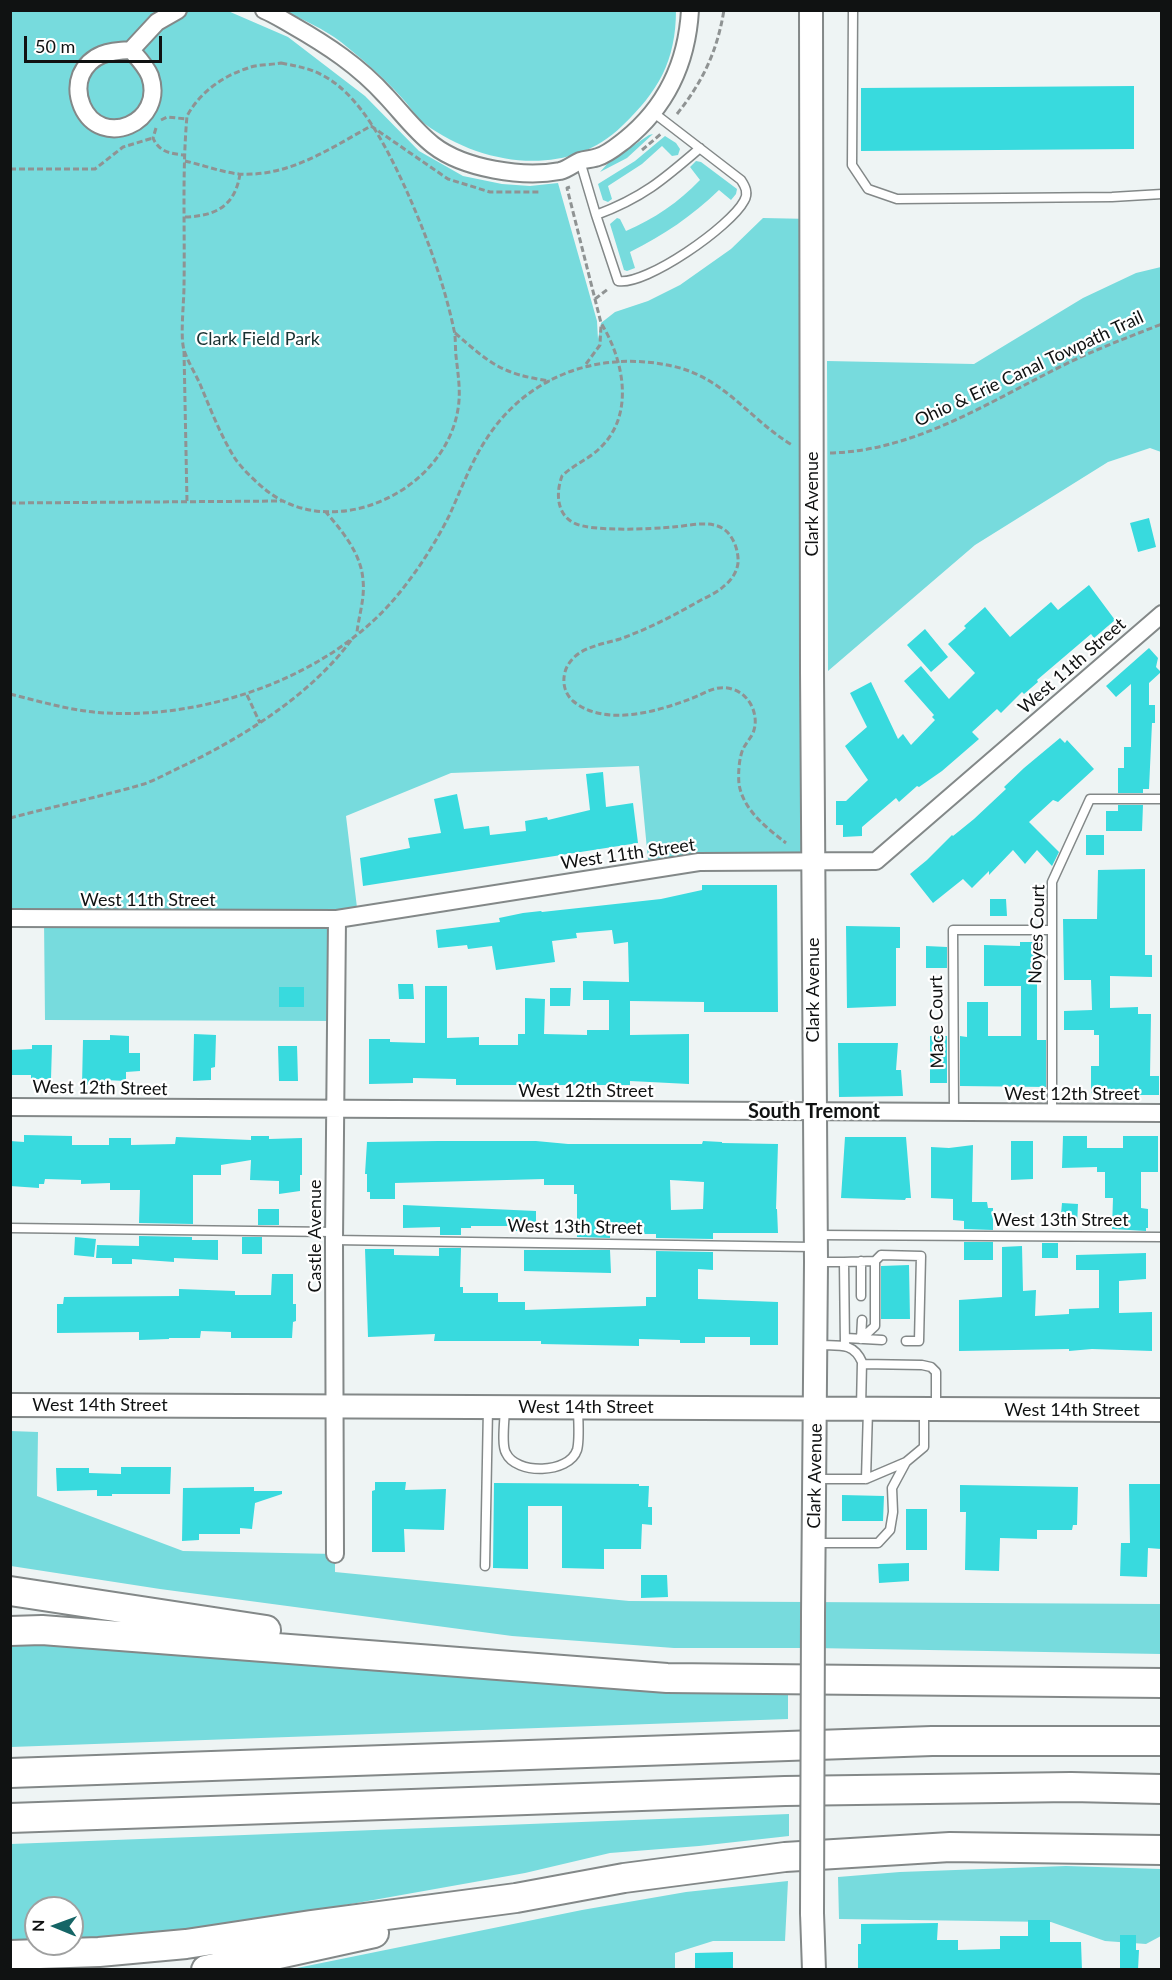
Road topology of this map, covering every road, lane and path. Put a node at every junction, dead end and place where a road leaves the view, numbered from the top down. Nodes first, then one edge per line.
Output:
1 (178, 10) edge
2 (264, 10) edge
3 (690, 10) edge
4 (724, 10) edge
5 (811, 10) edge
6 (853, 10) edge
7 (131, 50) junction
8 (654, 112) junction
9 (676, 115) dead end
10 (187, 119) junction
11 (371, 126) junction
12 (153, 138) junction
13 (700, 148) junction
14 (185, 155) junction
15 (185, 161) junction
16 (580, 161) junction
17 (10, 169) edge
18 (240, 174) junction
19 (573, 185) dead end
20 (1161, 194) edge
21 (596, 215) junction
22 (185, 217) junction
23 (602, 323) junction
24 (1161, 324) edge
25 (455, 333) junction
26 (184, 349) junction
27 (618, 360) junction
28 (585, 366) junction
29 (550, 381) junction
30 (800, 449) dead end
31 (829, 453) dead end
32 (285, 501) junction
33 (187, 502) junction
34 (10, 503) edge
35 (325, 511) junction
36 (1161, 614) edge
37 (356, 634) junction
38 (10, 694) edge
39 (247, 694) junction
40 (260, 723) junction
41 (1161, 799) edge
42 (10, 818) edge
43 (788, 845) dead end
44 (812, 861) junction
45 (10, 918) edge
46 (337, 919) junction
47 (1051, 930) junction
48 (10, 1107) edge
49 (335, 1110) junction
50 (814, 1112) junction
51 (954, 1113) junction
52 (1052, 1113) junction
53 (1161, 1113) edge
54 (10, 1228) edge
55 (334, 1236) junction
56 (1161, 1237) edge
57 (816, 1248) junction
58 (861, 1261) junction
59 (875, 1261) junction
60 (844, 1262) junction
61 (861, 1296) dead end
62 (861, 1320) dead end
63 (861, 1339) junction
64 (882, 1340) dead end
65 (906, 1341) dead end
66 (845, 1342) junction
67 (816, 1345) junction
68 (862, 1364) junction
69 (10, 1405) edge
70 (336, 1406) junction
71 (496, 1406) junction
72 (578, 1407) junction
73 (816, 1408) junction
74 (865, 1408) junction
75 (930, 1409) junction
76 (1161, 1410) edge
77 (906, 1462) junction
78 (815, 1479) junction
79 (866, 1479) junction
80 (814, 1543) junction
81 (335, 1554) dead end
82 (485, 1566) dead end
83 (10, 1591) edge
84 (10, 1631) edge
85 (466, 1663) junction
86 (1161, 1683) edge
87 (1161, 1743) edge
88 (10, 1773) edge
89 (1161, 1789) edge
90 (10, 1818) edge
91 (1161, 1850) edge
92 (516, 1898) junction
93 (10, 1955) edge
94 (206, 1970) edge
95 (814, 1970) edge

1 - 7 street
2 - 16 street
3 - 8 street
4 - 9 path
5 - 44 street, Clark Avenue, bridge
6 - 20 lane
7 - 7 street
8 - 13 lane
8 - 16 street
10 - 11 path
10 - 12 path
10 - 14 path
11 - 18 path
11 - 25 path
12 - 14 path
12 - 17 path
13 - 21 lane
13 - 21 lane
14 - 15 path
15 - 18 path
15 - 22 path
16 - 21 lane
18 - 22 path
19 - 23 path
22 - 26 path
23 - 27 path
23 - 28 path
24 - 31 path, Ohio & Erie Canal Towpath Trail
25 - 29 path
25 - 35 path
26 - 32 path
26 - 33 path
27 - 28 path
27 - 30 path
27 - 43 path
28 - 29 path
29 - 37 path
32 - 33 path
32 - 35 path
33 - 34 path
35 - 37 path
36 - 44 street, West 11th Street
37 - 39 path
37 - 40 path
38 - 39 path
39 - 40 path
40 - 42 path
41 - 47 lane, Noyes Court
44 - 46 street, West 11th Street
44 - 50 street, Clark Avenue
45 - 46 street, West 11th Street
46 - 49 street, Castle Avenue
47 - 51 lane, Mace Court
47 - 52 lane, Noyes Court
48 - 49 street, West 12th Street
49 - 50 street, West 12th Street
49 - 55 street, Castle Avenue
50 - 51 street, West 12th Street
50 - 57 street, Clark Avenue
51 - 52 street, West 12th Street
52 - 53 street, West 12th Street
54 - 55 lane, West 13th Street
55 - 57 lane, West 13th Street
55 - 70 street, Castle Avenue
56 - 57 lane, West 13th Street
57 - 60 lane
57 - 67 street, Clark Avenue
58 - 59 lane
58 - 60 lane
58 - 61 lane
59 - 63 lane
59 - 65 lane
60 - 66 lane
62 - 63 lane
63 - 64 lane
63 - 66 lane
66 - 67 lane
66 - 68 lane
67 - 73 street, Clark Avenue
68 - 74 lane
68 - 75 lane
69 - 70 street, West 14th Street
70 - 71 street, West 14th Street
70 - 81 street, Castle Avenue
71 - 72 street, West 14th Street
71 - 72 lane
71 - 82 lane
72 - 73 street, West 14th Street
73 - 74 street, West 14th Street
73 - 78 street, Clark Avenue
74 - 75 street, West 14th Street
74 - 79 lane
75 - 76 street, West 14th Street
75 - 77 lane
77 - 79 lane
77 - 80 lane
78 - 79 lane
78 - 80 street, Clark Avenue
80 - 95 street, Clark Avenue, bridge
83 - 85 highway
84 - 85 highway
85 - 86 highway
87 - 88 highway
89 - 90 highway
91 - 92 highway
92 - 93 highway
92 - 94 highway

